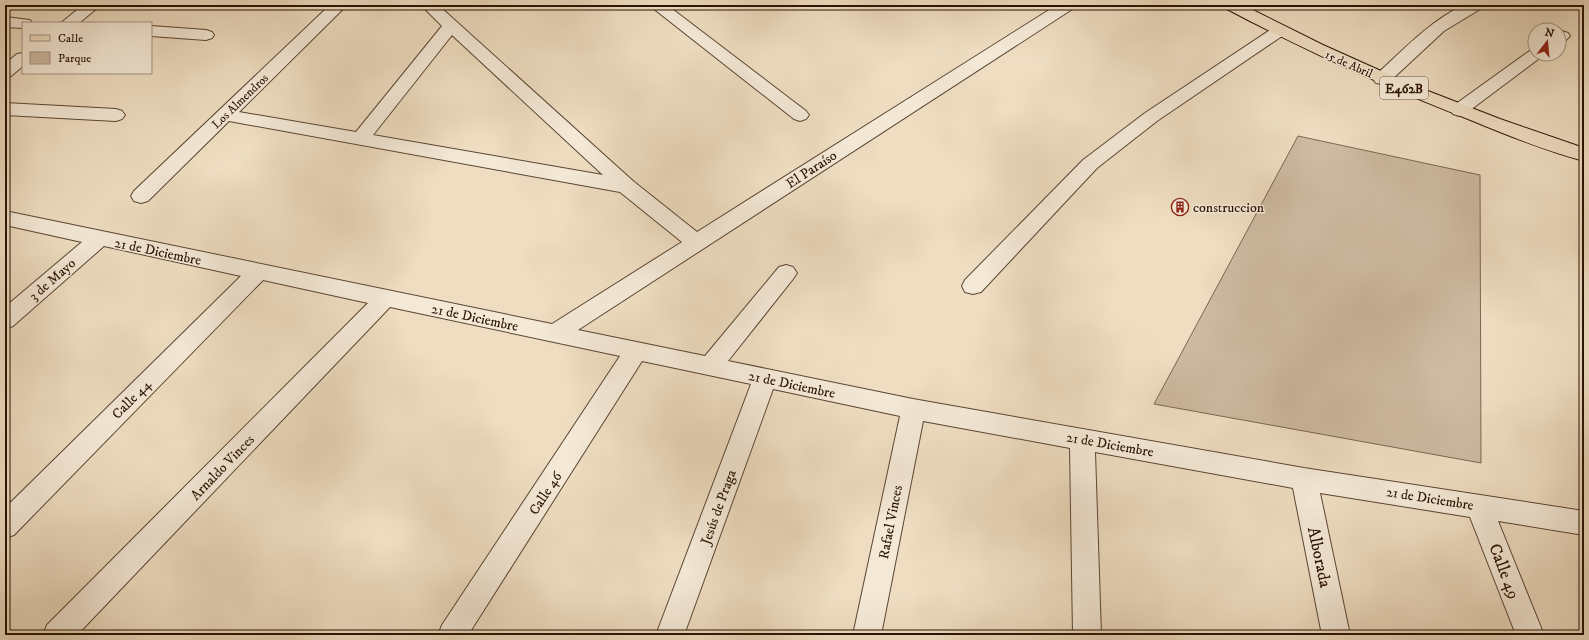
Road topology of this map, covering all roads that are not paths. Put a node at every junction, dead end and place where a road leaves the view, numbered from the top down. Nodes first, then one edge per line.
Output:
1 (93, 5) edge
2 (339, 5) edge
3 (429, 5) edge
4 (657, 5) edge
5 (1068, 5) edge
6 (1231, 5) edge
7 (1476, 5) edge
8 (5, 22) edge
9 (70, 22) edge
10 (22, 23) edge
11 (451, 25) junction
12 (152, 31) edge
13 (1279, 31) junction
14 (206, 35) dead end
15 (22, 59) edge
16 (1527, 61) edge
17 (5, 72) edge
18 (1382, 79) junction
19 (5, 109) edge
20 (1459, 110) junction
21 (116, 115) dead end
22 (225, 115) junction
23 (800, 116) dead end
24 (360, 139) junction
25 (1584, 155) edge
26 (626, 186) junction
27 (141, 196) dead end
28 (5, 218) edge
29 (100, 238) junction
30 (696, 242) junction
31 (258, 272) junction
32 (786, 273) dead end
33 (973, 286) dead end
34 (386, 298) junction
35 (5, 320) edge
36 (554, 334) junction
37 (636, 351) junction
38 (710, 366) junction
39 (765, 378) junction
40 (912, 409) junction
41 (1082, 440) junction
42 (1304, 479) junction
43 (1480, 506) junction
44 (1584, 523) edge
45 (5, 526) edge
46 (57, 635) edge
47 (452, 635) edge
48 (670, 635) edge
49 (867, 635) edge
50 (1087, 635) edge
51 (1336, 635) edge
52 (1530, 635) edge

1 - 9 street
2 - 22 street, Los Almendros
3 - 11 street
4 - 23 street
5 - 30 street, El Paraíso
6 - 13 main road, 15 de Abril / E462B
7 - 18 street
8 - 10 street
11 - 24 street
11 - 26 street
12 - 14 street
13 - 18 main road, 15 de Abril / E462B
13 - 33 street
15 - 17 street
16 - 20 street
18 - 20 main road, 15 de Abril / E462B
19 - 21 street
20 - 25 main road, 15 de Abril / E462B
22 - 24 street
22 - 27 street, Los Almendros
24 - 26 street
26 - 30 street
28 - 29 street, 21 de Diciembre
29 - 31 street, 21 de Diciembre
29 - 35 street, 3 de Mayo
30 - 36 street, El Paraíso
31 - 34 street, 21 de Diciembre
31 - 45 street, Calle 44
32 - 38 street
34 - 36 street, 21 de Diciembre
34 - 46 street, Arnaldo Vinces
36 - 37 street, 21 de Diciembre
37 - 38 street, 21 de Diciembre
37 - 47 street, Calle 46
38 - 39 street, 21 de Diciembre
39 - 40 street, 21 de Diciembre
39 - 48 street, Jesús de Praga
40 - 41 street, 21 de Diciembre
40 - 49 street, Rafael Vinces
41 - 42 street, 21 de Diciembre
41 - 50 street
42 - 43 street, 21 de Diciembre
42 - 51 street, Alborada
43 - 44 street, 21 de Diciembre
43 - 52 street, Calle 49

